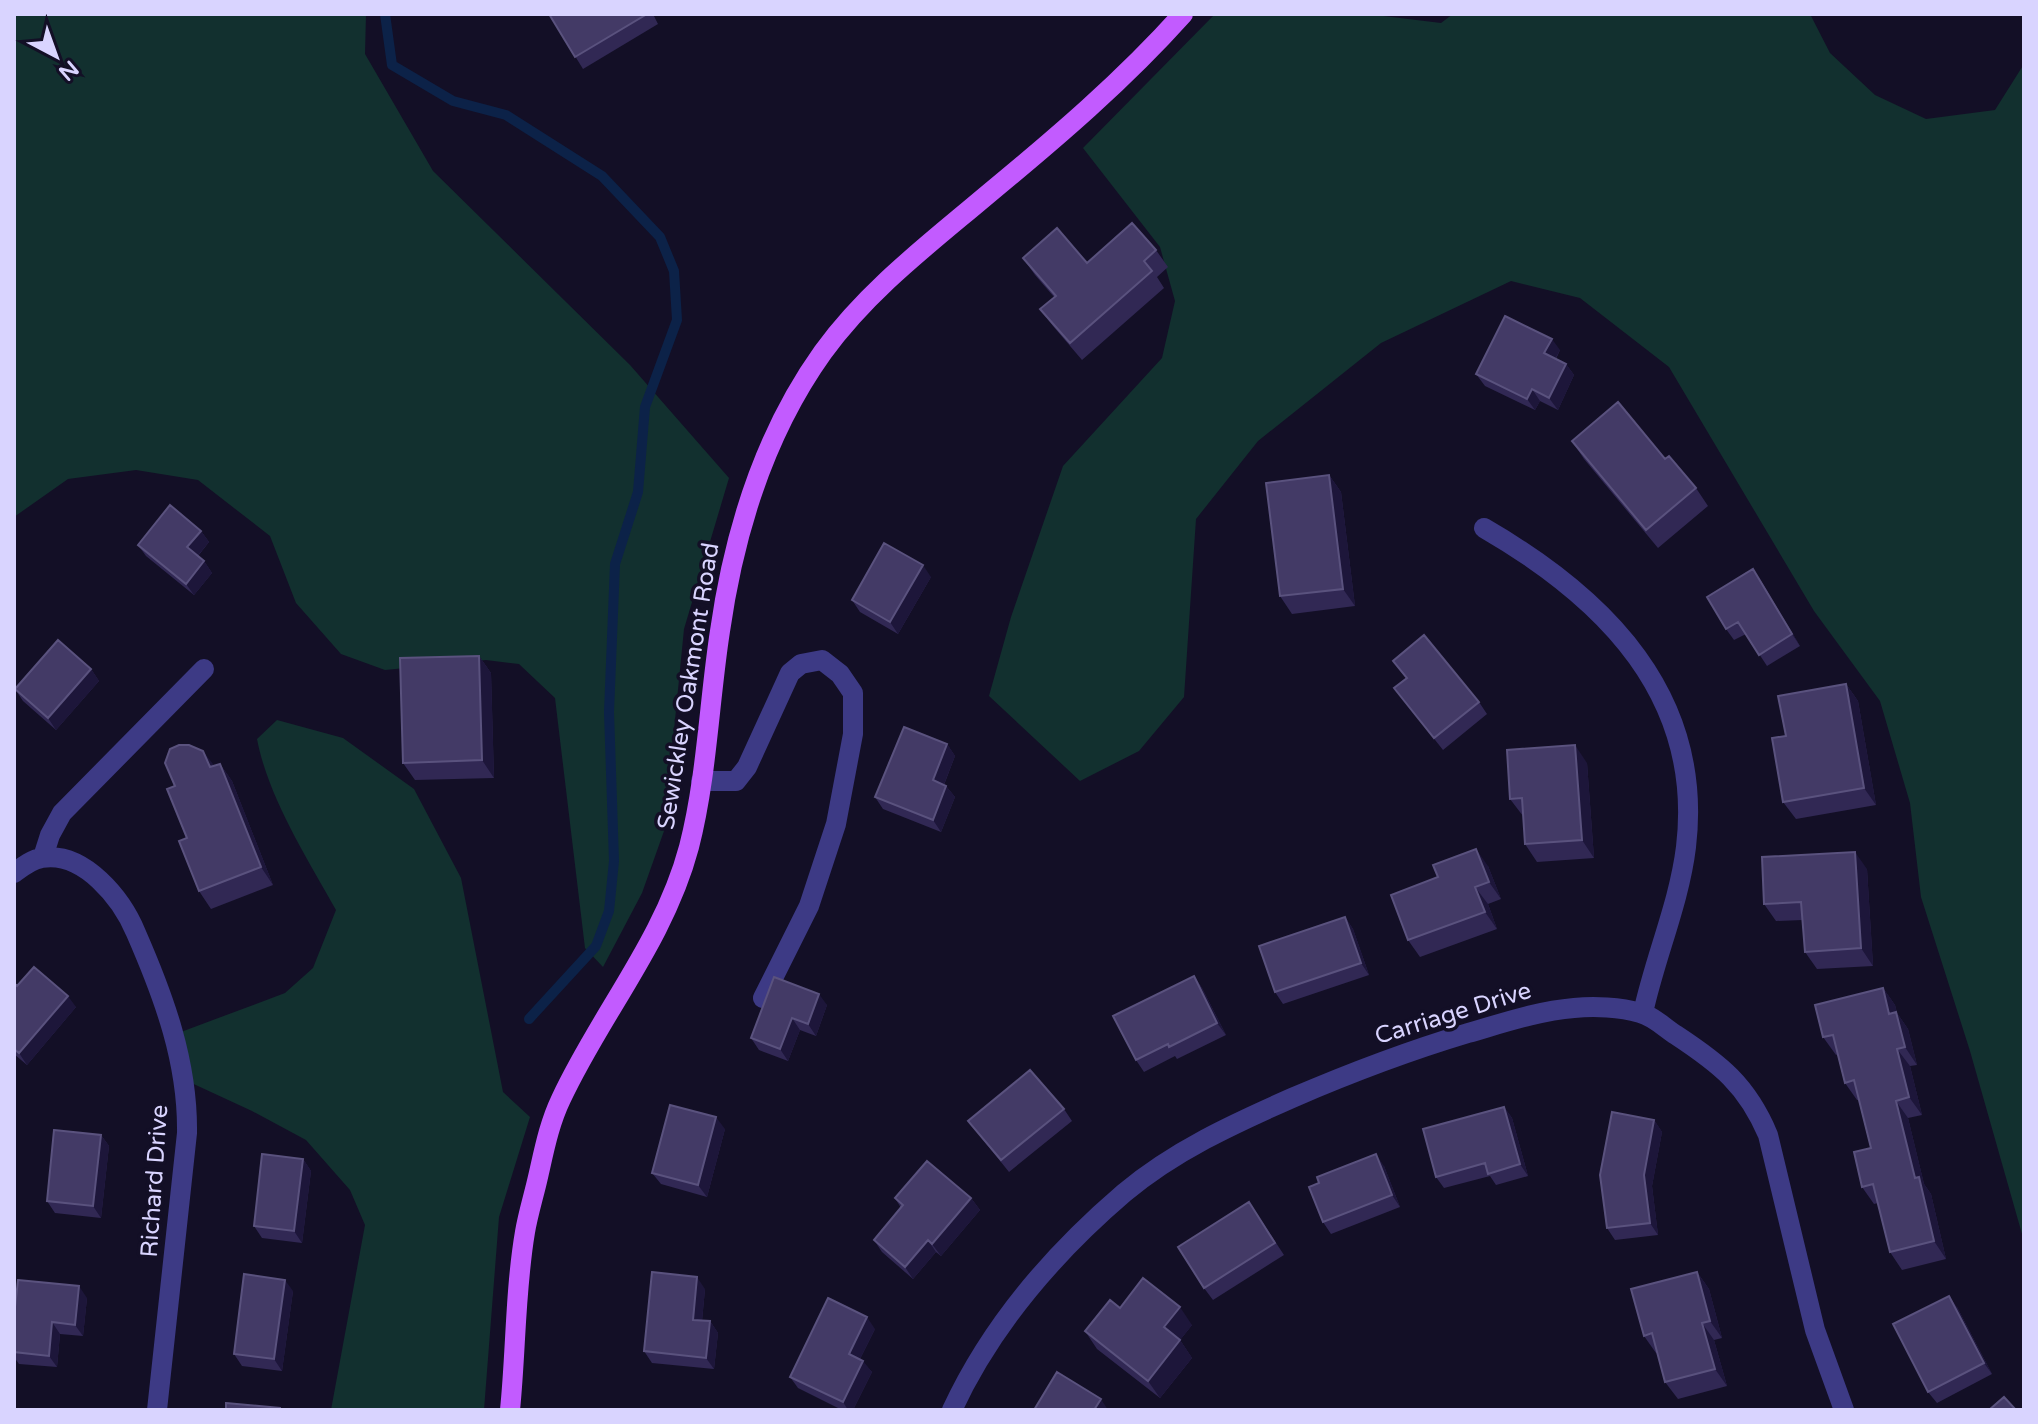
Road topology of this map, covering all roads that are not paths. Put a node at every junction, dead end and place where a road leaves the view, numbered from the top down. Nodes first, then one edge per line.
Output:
1 (1183, 14) edge
2 (1484, 528) dead end
3 (204, 669) dead end
4 (701, 781) junction
5 (43, 857) junction
6 (14, 873) edge
7 (763, 998) edge
8 (1643, 1013) junction
9 (157, 1410) edge
10 (510, 1410) edge
11 (952, 1410) edge
12 (1844, 1410) edge

1 - 4 main road, Sewickley Oakmont Road
2 - 8 street
3 - 5 street
4 - 7 street
4 - 10 main road, Sewickley Oakmont Road
5 - 6 street
5 - 9 street, Richard Drive
8 - 11 street, Carriage Drive
8 - 12 street, Carriage Drive

